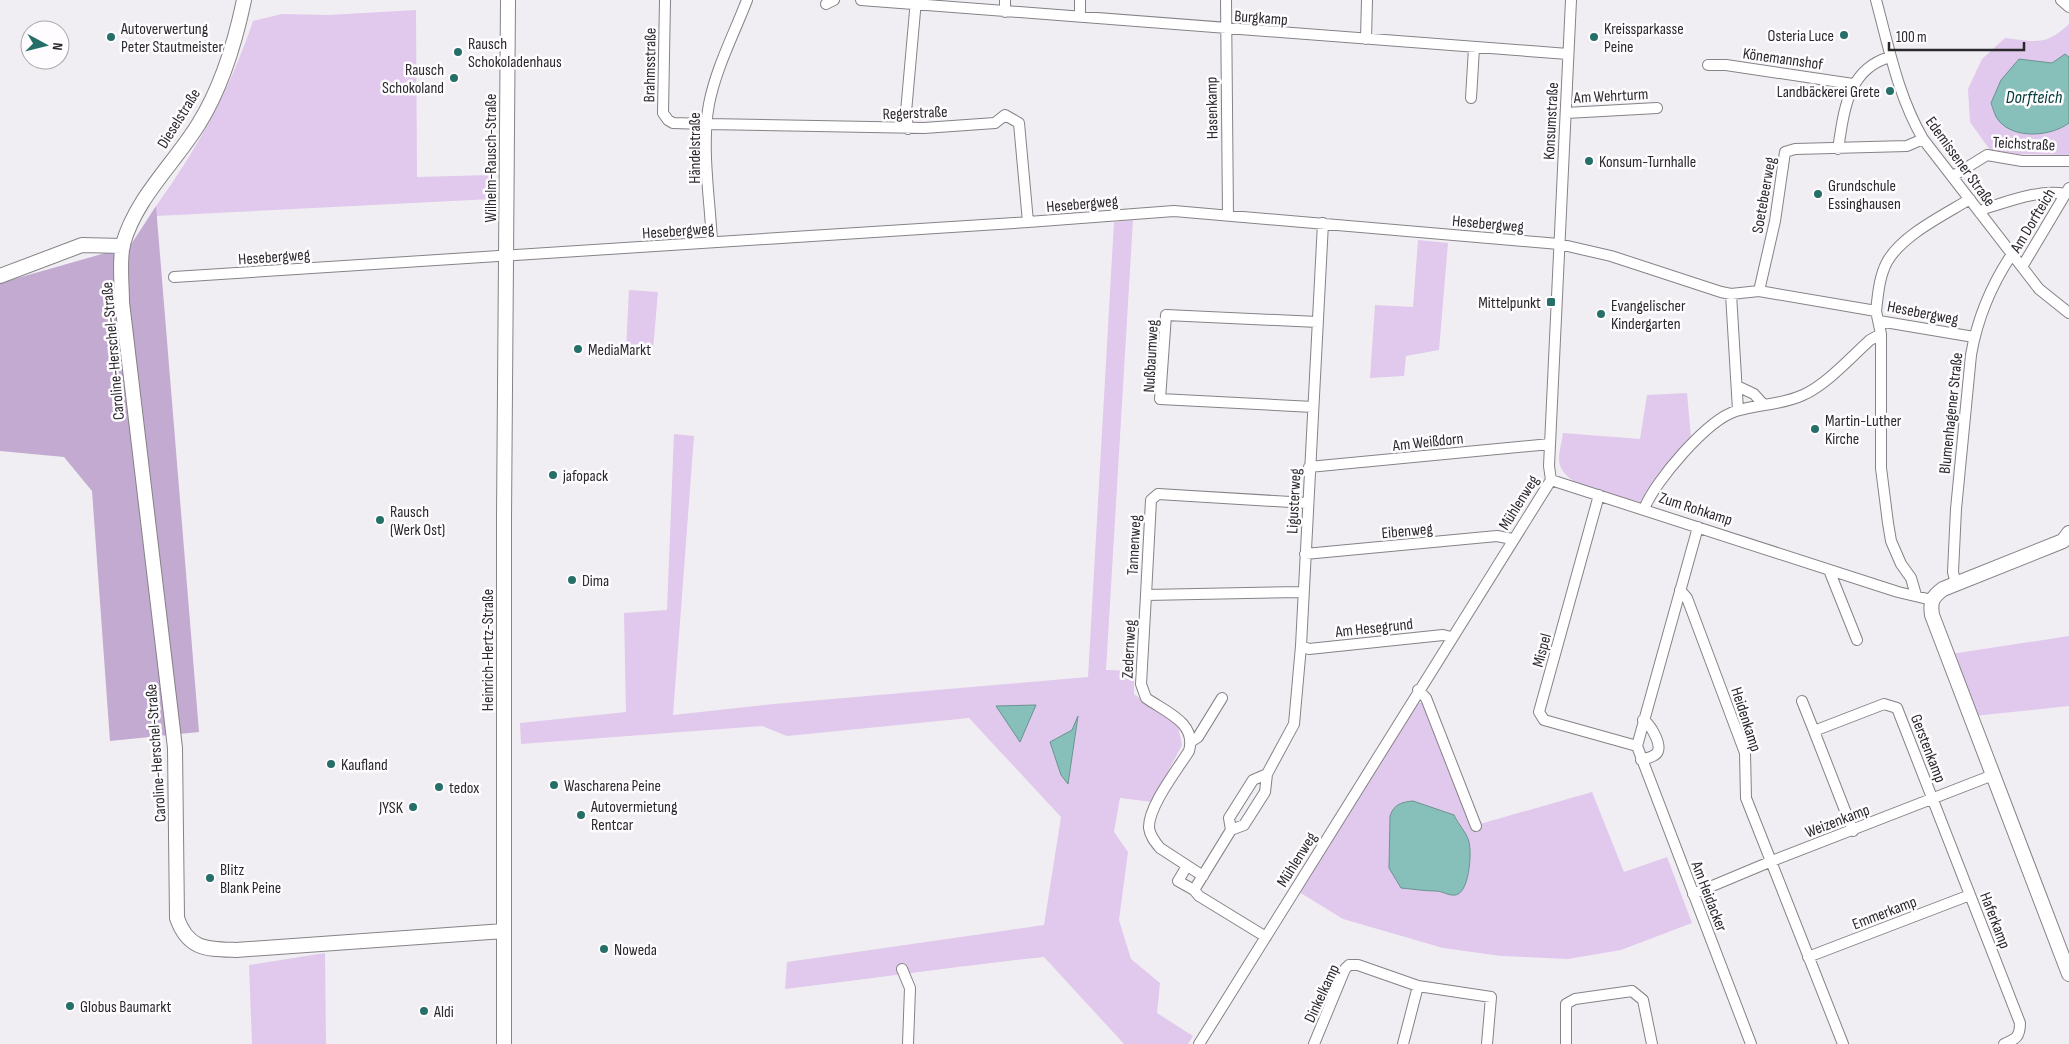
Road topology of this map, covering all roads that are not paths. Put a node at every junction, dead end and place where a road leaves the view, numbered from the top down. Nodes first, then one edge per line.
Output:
1 (244, 0) edge
2 (508, 0) edge
3 (665, 0) edge
4 (747, 0) edge
5 (861, 0) edge
6 (1005, 0) edge
7 (1080, 0) edge
8 (1226, 0) edge
9 (1366, 0) edge
10 (1571, 0) edge
11 (1876, 0) edge
12 (2061, 0) edge
13 (916, 2) edge
14 (2069, 7) edge
15 (1005, 12) junction
16 (1080, 18) junction
17 (1226, 30) junction
18 (1366, 39) junction
19 (1474, 48) junction
20 (1568, 54) junction
21 (1890, 57) junction
22 (1708, 65) dead end
23 (1853, 84) junction
24 (1471, 98) dead end
25 (1658, 108) dead end
26 (1566, 113) junction
27 (707, 124) junction
28 (908, 128) junction
29 (1923, 139) junction
30 (1838, 149) junction
31 (2069, 160) edge
32 (1953, 176) junction
33 (2067, 191) edge
34 (1970, 199) junction
35 (1980, 212) junction
36 (1228, 215) junction
37 (1028, 222) junction
38 (1323, 223) junction
39 (712, 242) junction
40 (1559, 244) junction
41 (123, 246) junction
42 (2012, 254) junction
43 (507, 256) junction
44 (2022, 267) junction
45 (0, 276) edge
46 (174, 277) dead end
47 (1759, 291) junction
48 (1730, 294) junction
49 (2069, 313) edge
50 (1877, 316) junction
51 (1318, 322) junction
52 (1881, 334) junction
53 (1974, 337) junction
54 (1737, 386) junction
55 (1763, 404) junction
56 (1313, 407) junction
57 (1738, 410) junction
58 (1550, 444) junction
59 (1309, 467) junction
60 (1551, 480) junction
61 (1599, 495) junction
62 (1308, 503) junction
63 (1644, 509) junction
64 (1698, 527) junction
65 (2067, 538) edge
66 (1512, 539) junction
67 (1304, 554) junction
68 (1830, 570) junction
69 (1956, 584) junction
70 (1680, 590) junction
71 (1302, 592) junction
72 (1146, 595) junction
73 (1916, 595) junction
74 (1932, 600) junction
75 (1452, 638) junction
76 (1857, 640) dead end
77 (1301, 646) junction
78 (1418, 690) junction
79 (1222, 698) dead end
80 (1802, 700) dead end
81 (1642, 720) junction
82 (1814, 731) junction
83 (1192, 741) junction
84 (1637, 746) junction
85 (1641, 760) junction
86 (1267, 774) junction
87 (1993, 775) junction
88 (1932, 799) junction
89 (1476, 826) dead end
90 (1231, 830) junction
91 (1853, 831) junction
92 (1772, 861) junction
93 (1187, 866) junction
94 (1202, 876) junction
95 (1194, 890) junction
96 (1693, 894) junction
97 (1970, 895) junction
98 (504, 931) junction
99 (1266, 937) junction
100 (1808, 957) junction
101 (902, 969) dead end
102 (2069, 974) edge
103 (1418, 986) junction
104 (504, 1044) edge
105 (908, 1044) edge
106 (1199, 1044) edge
107 (1314, 1044) edge
108 (1403, 1044) edge
109 (1487, 1044) edge
110 (1566, 1044) edge
111 (1652, 1044) edge
112 (1751, 1044) edge
113 (1842, 1044) edge
114 (2004, 1044) edge

1 - 41 street, Dieselstraße
2 - 43 street, Wilhelm-Rausch-Straße
3 - 27 street, Brahmsstraße
4 - 27 street, Händelstraße
5 - 13 street, Burgkamp
6 - 15 street
7 - 16 street
8 - 17 street, Hasenkamp
9 - 18 street
10 - 20 street, Konsumstraße
11 - 21 street, Edemissener Straße
12 - 14 street
13 - 15 street, Burgkamp
13 - 28 street
15 - 16 street, Burgkamp
16 - 17 street, Burgkamp
17 - 18 street, Burgkamp
17 - 36 street, Hasenkamp
18 - 19 street, Burgkamp
19 - 20 street, Burgkamp
19 - 24 street
20 - 26 street, Konsumstraße
21 - 23 street
21 - 29 street, Edemissener Straße
22 - 23 street, Könemannshof
23 - 30 street
25 - 26 street, Am Wehrturm
26 - 40 street, Konsumstraße
27 - 28 street, Regerstraße
27 - 39 street, Händelstraße
28 - 37 street, Regerstraße
29 - 30 street, Soetebeerweg
29 - 32 street, Edemissener Straße
30 - 47 street, Soetebeerweg
31 - 32 street, Teichstraße
32 - 34 street, Edemissener Straße
33 - 35 street
33 - 44 street, Am Dorfteich
34 - 35 street, Edemissener Straße
34 - 50 street
35 - 42 street, Edemissener Straße
36 - 37 street, Hesebergweg
36 - 38 street, Hesebergweg
37 - 39 street, Hesebergweg
38 - 40 street, Hesebergweg
38 - 51 street, Ligusterweg
39 - 43 street, Hesebergweg
40 - 48 street, Hesebergweg
40 - 58 street, Mühlenweg
41 - 45 street
41 - 98 street, Caroline-Herschel-Straße
42 - 44 street, Edemissener Straße
42 - 53 street, Blumenhagener Straße
43 - 46 street, Hesebergweg
43 - 98 street, Heinrich-Hertz-Straße
44 - 49 street, Edemissener Straße
47 - 48 street, Hesebergweg
47 - 50 street, Hesebergweg
48 - 54 street
50 - 52 street
50 - 53 street, Hesebergweg
51 - 56 street, Ligusterweg
51 - 56 street, Nußbaumweg
52 - 55 street
52 - 73 street
53 - 69 street, Blumenhagener Straße
54 - 55 street
54 - 57 street
55 - 57 street
56 - 59 street, Ligusterweg
57 - 63 street
58 - 59 street, Am Weißdorn
58 - 60 street, Mühlenweg
59 - 62 street, Ligusterweg
60 - 61 street, Zum Rohkamp
60 - 66 street, Mühlenweg
61 - 63 street, Zum Rohkamp
61 - 84 street, Mispel
62 - 67 street, Ligusterweg
62 - 72 street, Tannenweg
63 - 64 street, Zum Rohkamp
64 - 68 street, Zum Rohkamp
64 - 70 street, Am Heidacker
65 - 69 street
66 - 67 street, Eibenweg
66 - 75 street, Mühlenweg
67 - 71 street, Ligusterweg
68 - 73 street, Zum Rohkamp
68 - 76 street
69 - 74 street
70 - 81 street, Am Heidacker
70 - 92 street, Heidenkamp
71 - 72 street, Tannenweg
71 - 77 street, Ligusterweg
72 - 83 street, Zedernweg
73 - 74 street, Zum Rohkamp
74 - 87 street
75 - 77 street, Am Hesegrund
75 - 78 street, Mühlenweg
77 - 86 street, Ligusterweg
78 - 89 street
78 - 99 street, Mühlenweg
79 - 83 street
80 - 82 street
81 - 84 street, Am Heidacker
81 - 85 street
82 - 88 street, Gerstenkamp
82 - 91 street
83 - 93 street
84 - 85 street, Am Heidacker
85 - 96 street, Am Heidacker
86 - 90 street, Ligusterweg
86 - 90 street, Ligusterweg
87 - 88 street, Weizenkamp
87 - 102 street
88 - 91 street, Weizenkamp
88 - 97 street, Haferkamp
90 - 94 street, Ligusterweg
91 - 92 street, Weizenkamp
92 - 96 street, Weizenkamp
92 - 100 street
93 - 94 street
93 - 95 street
94 - 95 street, Ligusterweg
95 - 99 street
96 - 112 street, Am Heidacker
97 - 100 street, Emmerkamp
97 - 114 street, Haferkamp
98 - 104 street, Heinrich-Hertz-Straße
99 - 106 street, Mühlenweg
100 - 113 street
101 - 105 street
103 - 107 street, Dinkelkamp
103 - 108 street
103 - 109 street, Dinkelkamp
110 - 111 street

